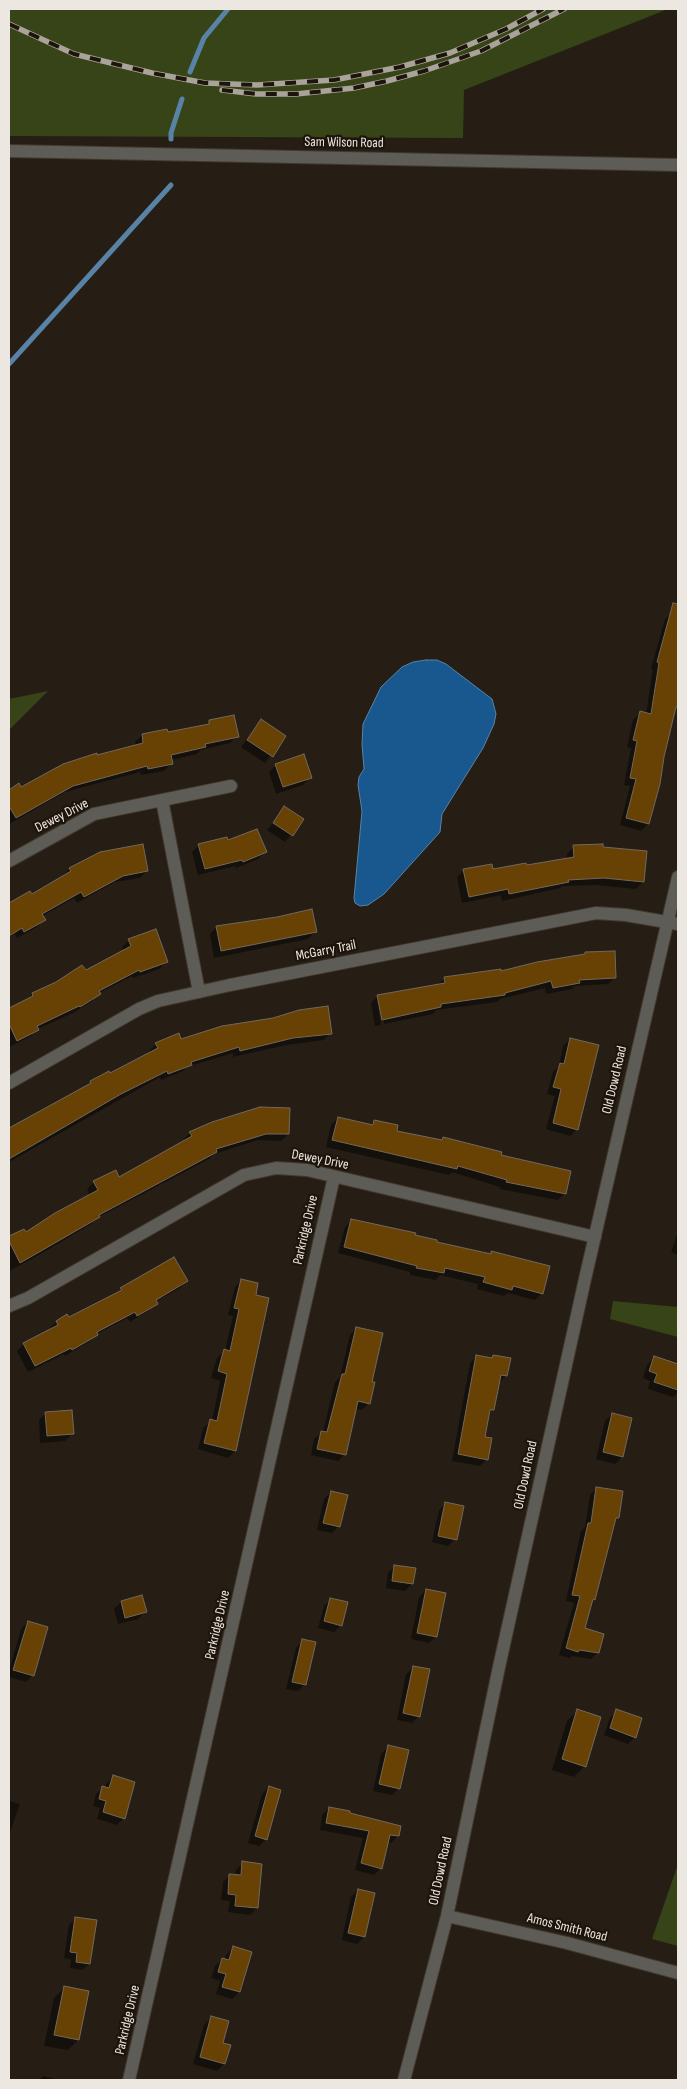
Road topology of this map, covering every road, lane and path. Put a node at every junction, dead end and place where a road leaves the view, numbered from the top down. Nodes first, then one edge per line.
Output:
1 (9, 152) edge
2 (678, 165) edge
3 (231, 786) dead end
4 (162, 800) junction
5 (9, 861) edge
6 (678, 876) edge
7 (673, 923) edge
8 (199, 992) junction
9 (9, 1083) edge
10 (334, 1177) junction
11 (595, 1237) junction
12 (9, 1306) edge
13 (447, 1916) junction
14 (678, 1973) edge
15 (129, 2080) edge
16 (404, 2080) edge

1 - 2 street, Sam Wilson Road
3 - 4 street, Dewey Drive
4 - 5 street, Dewey Drive
4 - 8 street
6 - 7 street, Old Dowd Road
7 - 8 street, McGarry Trail
7 - 11 street, Old Dowd Road
8 - 9 street, McGarry Trail
10 - 11 street, Dewey Drive
10 - 12 street, Dewey Drive
10 - 15 street, Parkridge Drive
11 - 13 street, Old Dowd Road
13 - 14 street, Amos Smith Road
13 - 16 street, Old Dowd Road

